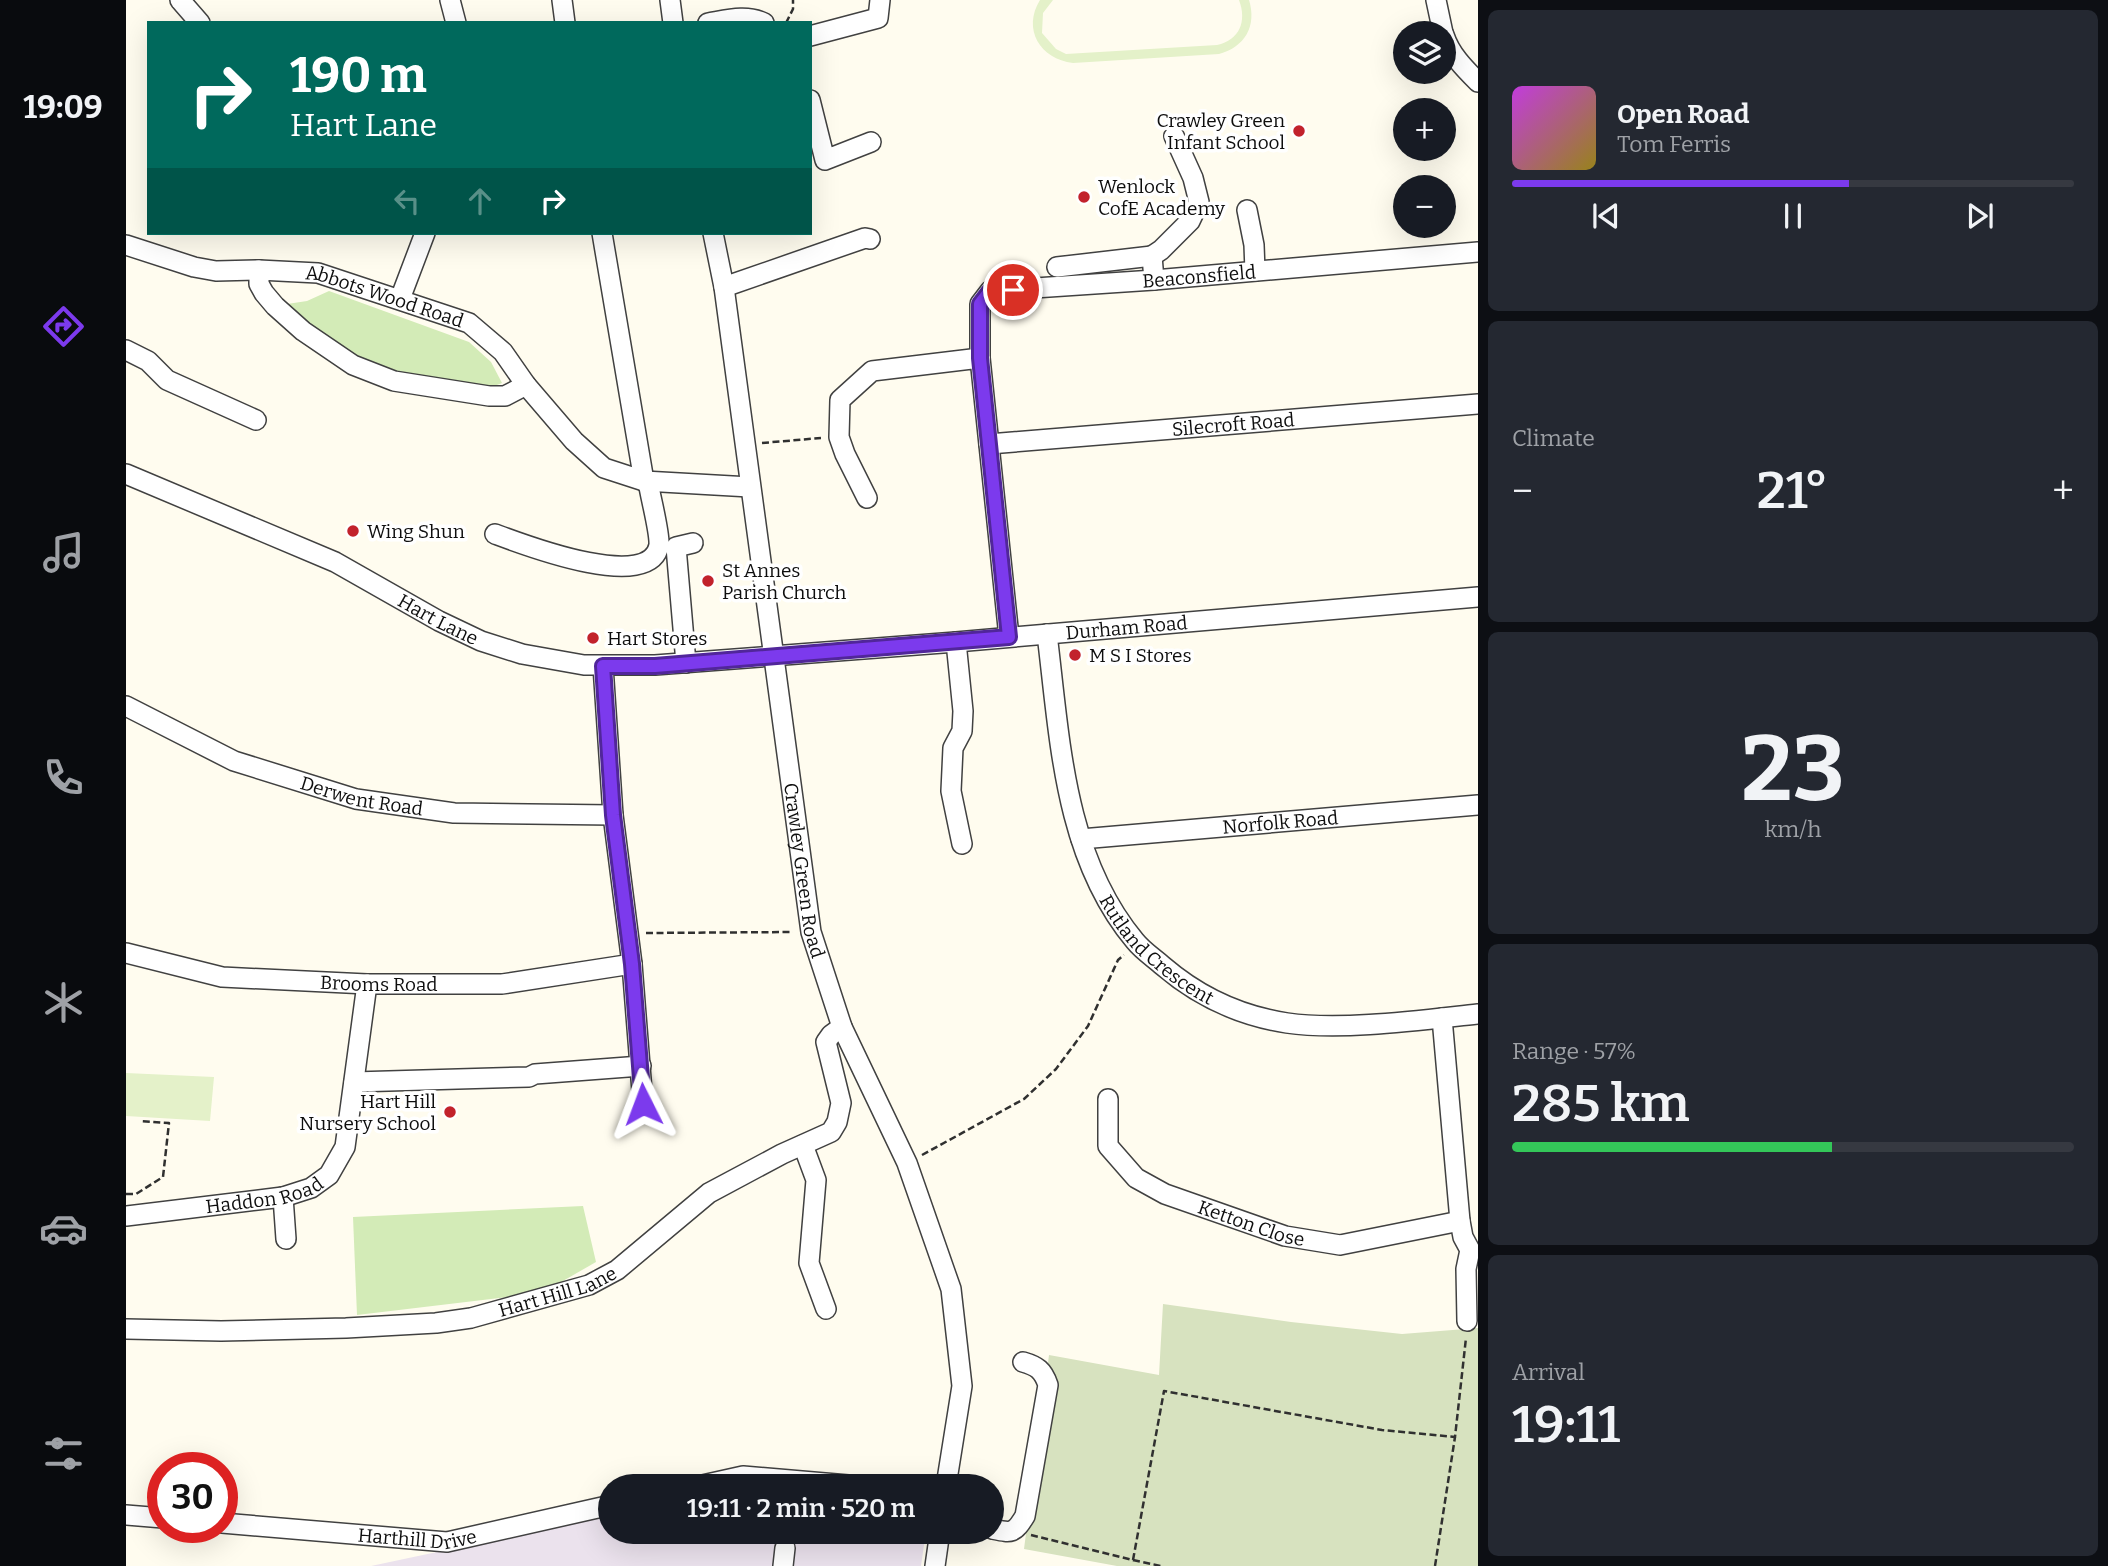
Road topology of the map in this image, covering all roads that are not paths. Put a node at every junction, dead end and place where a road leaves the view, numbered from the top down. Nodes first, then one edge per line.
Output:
1 (180, 0) edge
2 (450, 0) edge
3 (562, 0) edge
4 (670, 0) edge
5 (880, 0) edge
6 (1436, 0) edge
7 (198, 21) edge
8 (455, 21) edge
9 (565, 21) edge
10 (673, 21) edge
11 (721, 21) edge
12 (760, 21) edge
13 (1441, 21) edge
14 (812, 35) edge
15 (1456, 57) edge
16 (1478, 82) edge
17 (812, 108) edge
18 (1174, 136) dead end
19 (871, 142) dead end
20 (1247, 210) dead end
21 (424, 235) edge
22 (602, 235) edge
23 (713, 235) edge
24 (870, 239) dead end
25 (126, 245) edge
26 (1478, 252) edge
27 (1152, 256) junction
28 (1057, 267) dead end
29 (259, 270) junction
30 (1255, 271) junction
31 (1154, 280) junction
32 (724, 287) junction
33 (400, 299) junction
34 (126, 350) edge
35 (980, 358) junction
36 (526, 385) junction
37 (1478, 404) edge
38 (256, 420) dead end
39 (989, 444) junction
40 (128, 479) edge
41 (646, 481) junction
42 (750, 486) junction
43 (867, 498) dead end
44 (495, 534) dead end
45 (693, 543) dead end
46 (1478, 597) edge
47 (1047, 634) junction
48 (1009, 637) junction
49 (956, 642) junction
50 (775, 656) junction
51 (686, 663) junction
52 (603, 666) junction
53 (126, 706) edge
54 (1478, 805) edge
55 (613, 815) junction
56 (1081, 839) junction
57 (962, 844) dead end
58 (126, 953) edge
59 (632, 964) junction
60 (367, 984) junction
61 (1478, 1014) edge
62 (1442, 1018) junction
63 (842, 1027) junction
64 (641, 1066) junction
65 (354, 1082) junction
66 (1108, 1099) dead end
67 (643, 1104) dead end
68 (803, 1145) junction
69 (283, 1197) junction
70 (126, 1216) edge
71 (1460, 1222) junction
72 (286, 1239) dead end
73 (1474, 1250) edge
74 (826, 1309) dead end
75 (1467, 1321) road end
76 (126, 1329) edge
77 (1023, 1362) dead end
78 (948, 1474) edge
79 (598, 1508) edge
80 (126, 1514) edge
81 (147, 1516) edge
82 (238, 1524) edge
83 (1004, 1531) edge
84 (938, 1544) edge
85 (935, 1566) edge

1 - 7 street
2 - 8 street
3 - 9 street
4 - 10 street
5 - 14 street
6 - 13 street
11 - 12 street
15 - 16 street
17 - 19 street
18 - 27 street
20 - 30 street
21 - 33 street
22 - 41 street
23 - 32 street, Crawley Green Road
24 - 32 street
25 - 29 street, Abbots Wood Road
26 - 30 street, Beaconsfield
27 - 28 street
27 - 31 street
29 - 33 street, Abbots Wood Road
29 - 36 street
30 - 31 street, Beaconsfield
31 - 35 street, Beaconsfield
32 - 42 street, Crawley Green Road
33 - 36 street, Abbots Wood Road
34 - 38 street
35 - 39 street, Beaconsfield
35 - 43 street
36 - 41 street, Abbots Wood Road
37 - 39 street, Silecroft Road
39 - 48 street, Beaconsfield
40 - 52 street, Hart Lane
41 - 42 street, Abbots Wood Road
41 - 44 street
42 - 50 street, Crawley Green Road
45 - 51 street
46 - 47 street, Durham Road
47 - 48 street, Durham Road
47 - 56 street, Rutland Crescent
48 - 49 street, Durham Road
49 - 50 street, Durham Road
49 - 57 street
50 - 51 street, Hart Lane
50 - 63 street, Crawley Green Road
51 - 52 street, Hart Lane
52 - 55 street
53 - 55 street, Derwent Road
54 - 56 street, Norfolk Road
55 - 59 street
56 - 62 street, Rutland Crescent
58 - 60 street, Brooms Road
59 - 60 street, Brooms Road
59 - 64 street
60 - 65 street, Haddon Road
61 - 62 street, Rutland Crescent
62 - 71 street
63 - 68 street, Hart Hill Lane
63 - 78 street, Crawley Green Road
64 - 65 street
64 - 67 street
65 - 69 street, Haddon Road
66 - 71 street, Ketton Close
68 - 74 street
68 - 76 street, Hart Hill Lane
69 - 70 street, Haddon Road
69 - 72 street
71 - 73 street
73 - 75 street
77 - 83 street
79 - 82 street, Harthill Drive
80 - 81 street
84 - 85 street

